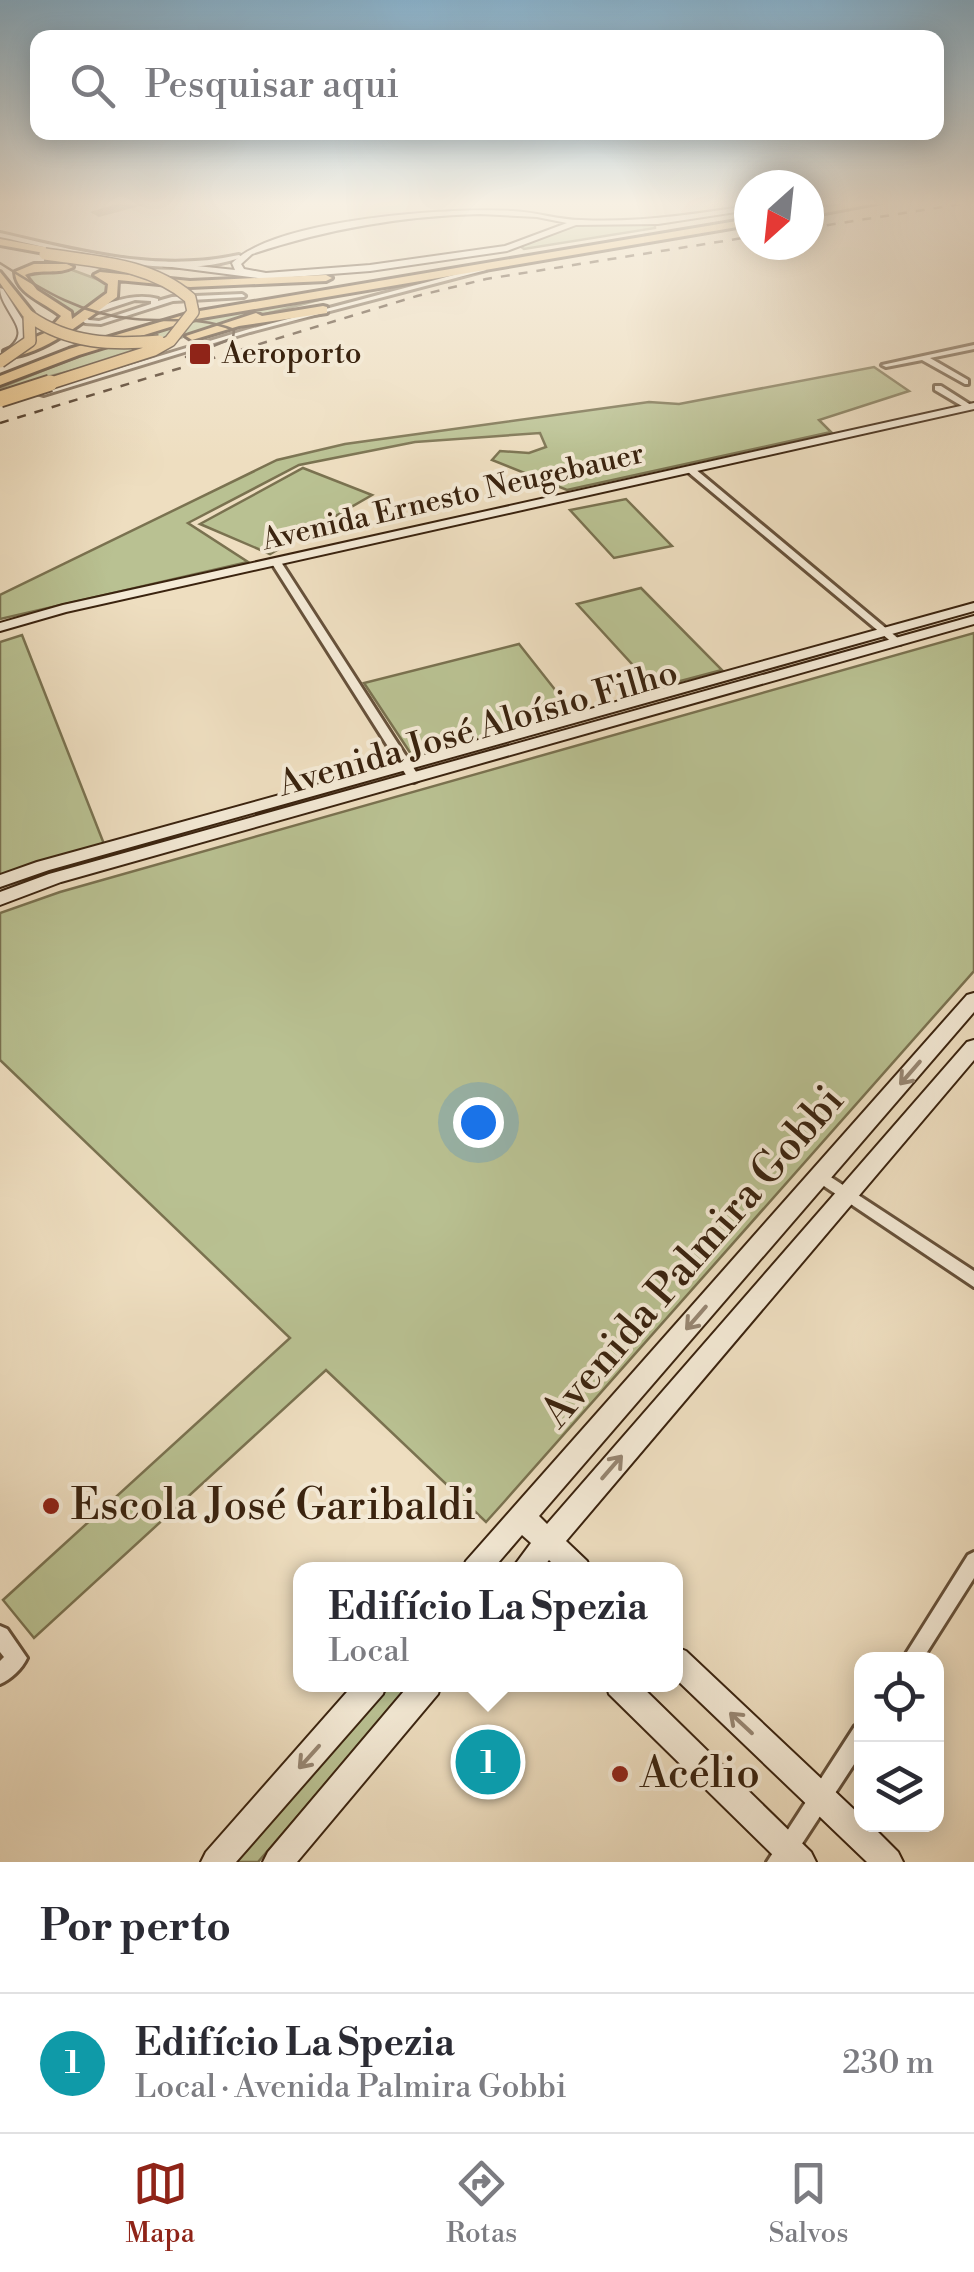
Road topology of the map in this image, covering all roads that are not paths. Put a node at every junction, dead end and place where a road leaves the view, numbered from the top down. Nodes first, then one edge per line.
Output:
1 (6, 288) edge
2 (7, 288) edge
3 (27, 288) edge
4 (115, 288) edge
5 (138, 288) edge
6 (177, 288) edge
7 (296, 288) edge
8 (346, 288) edge
9 (372, 288) edge
10 (409, 288) edge
11 (242, 296) junction
12 (134, 298) junction
13 (152, 306) junction
14 (323, 310) junction
15 (84, 315) junction
16 (29, 316) junction
17 (228, 325) junction
18 (974, 347) edge
19 (3, 358) edge
20 (924, 358) junction
21 (886, 366) dead end
22 (0, 370) edge
23 (0, 381) edge
24 (970, 381) edge
25 (0, 402) edge
26 (973, 409) edge
27 (691, 470) junction
28 (276, 562) junction
29 (974, 607) edge
30 (974, 620) edge
31 (0, 627) edge
32 (890, 637) junction
33 (410, 772) junction
34 (0, 881) edge
35 (0, 899) edge
36 (974, 1000) edge
37 (974, 1047) edge
38 (820, 1176) junction
39 (848, 1196) junction
40 (974, 1280) edge
41 (522, 1517) junction
42 (548, 1541) junction
43 (974, 1561) edge
44 (490, 1562) edge
45 (531, 1562) edge
46 (570, 1562) edge
47 (0, 1636) edge
48 (916, 1652) edge
49 (683, 1668) edge
50 (0, 1674) edge
51 (366, 1692) edge
52 (421, 1692) edge
53 (627, 1692) edge
54 (856, 1742) edge
55 (819, 1796) junction
56 (788, 1858) edge
57 (216, 1862) edge
58 (278, 1862) edge
59 (888, 1862) edge

1 - 19 street
2 - 16 highway
3 - 19 highway
4 - 15 highway
5 - 12 highway
6 - 25 highway, bridge
7 - 11 highway
8 - 23 highway
9 - 17 highway
10 - 14 street
11 - 13 street
11 - 22 highway
12 - 13 street
12 - 15 street
13 - 15 street
14 - 17 highway
14 - 25 street
15 - 19 highway
16 - 17 highway, bridge
16 - 19 highway, bridge
18 - 20 street
20 - 21 street
20 - 24 street
24 - 26 street
26 - 27 street, Avenida Ernesto Neugebauer
27 - 28 street, Avenida Ernesto Neugebauer
27 - 32 street
28 - 31 street, Avenida Ernesto Neugebauer
28 - 33 street
29 - 32 street, Avenida José Aloísio Filho
30 - 32 street, Avenida José Aloísio Filho
32 - 33 street, Avenida José Aloísio Filho
33 - 34 street, Avenida José Aloísio Filho
33 - 35 street, Avenida José Aloísio Filho
36 -> 38 street, Avenida Palmira Gobbi
37 - 39 street, Avenida Palmira Gobbi
38 - 39 street
38 -> 41 street, Avenida Palmira Gobbi
39 - 40 street
42 -> 39 street, Avenida Palmira Gobbi
41 - 42 street
41 - 44 street, Avenida Palmira Gobbi
42 - 45 street, Avenida Palmira Gobbi
42 - 46 street
43 - 48 street
47 - 50 street
55 -> 49 street
51 -> 57 street
52 - 58 street
53 - 56 street
54 - 55 street
55 - 56 street
55 - 59 street

